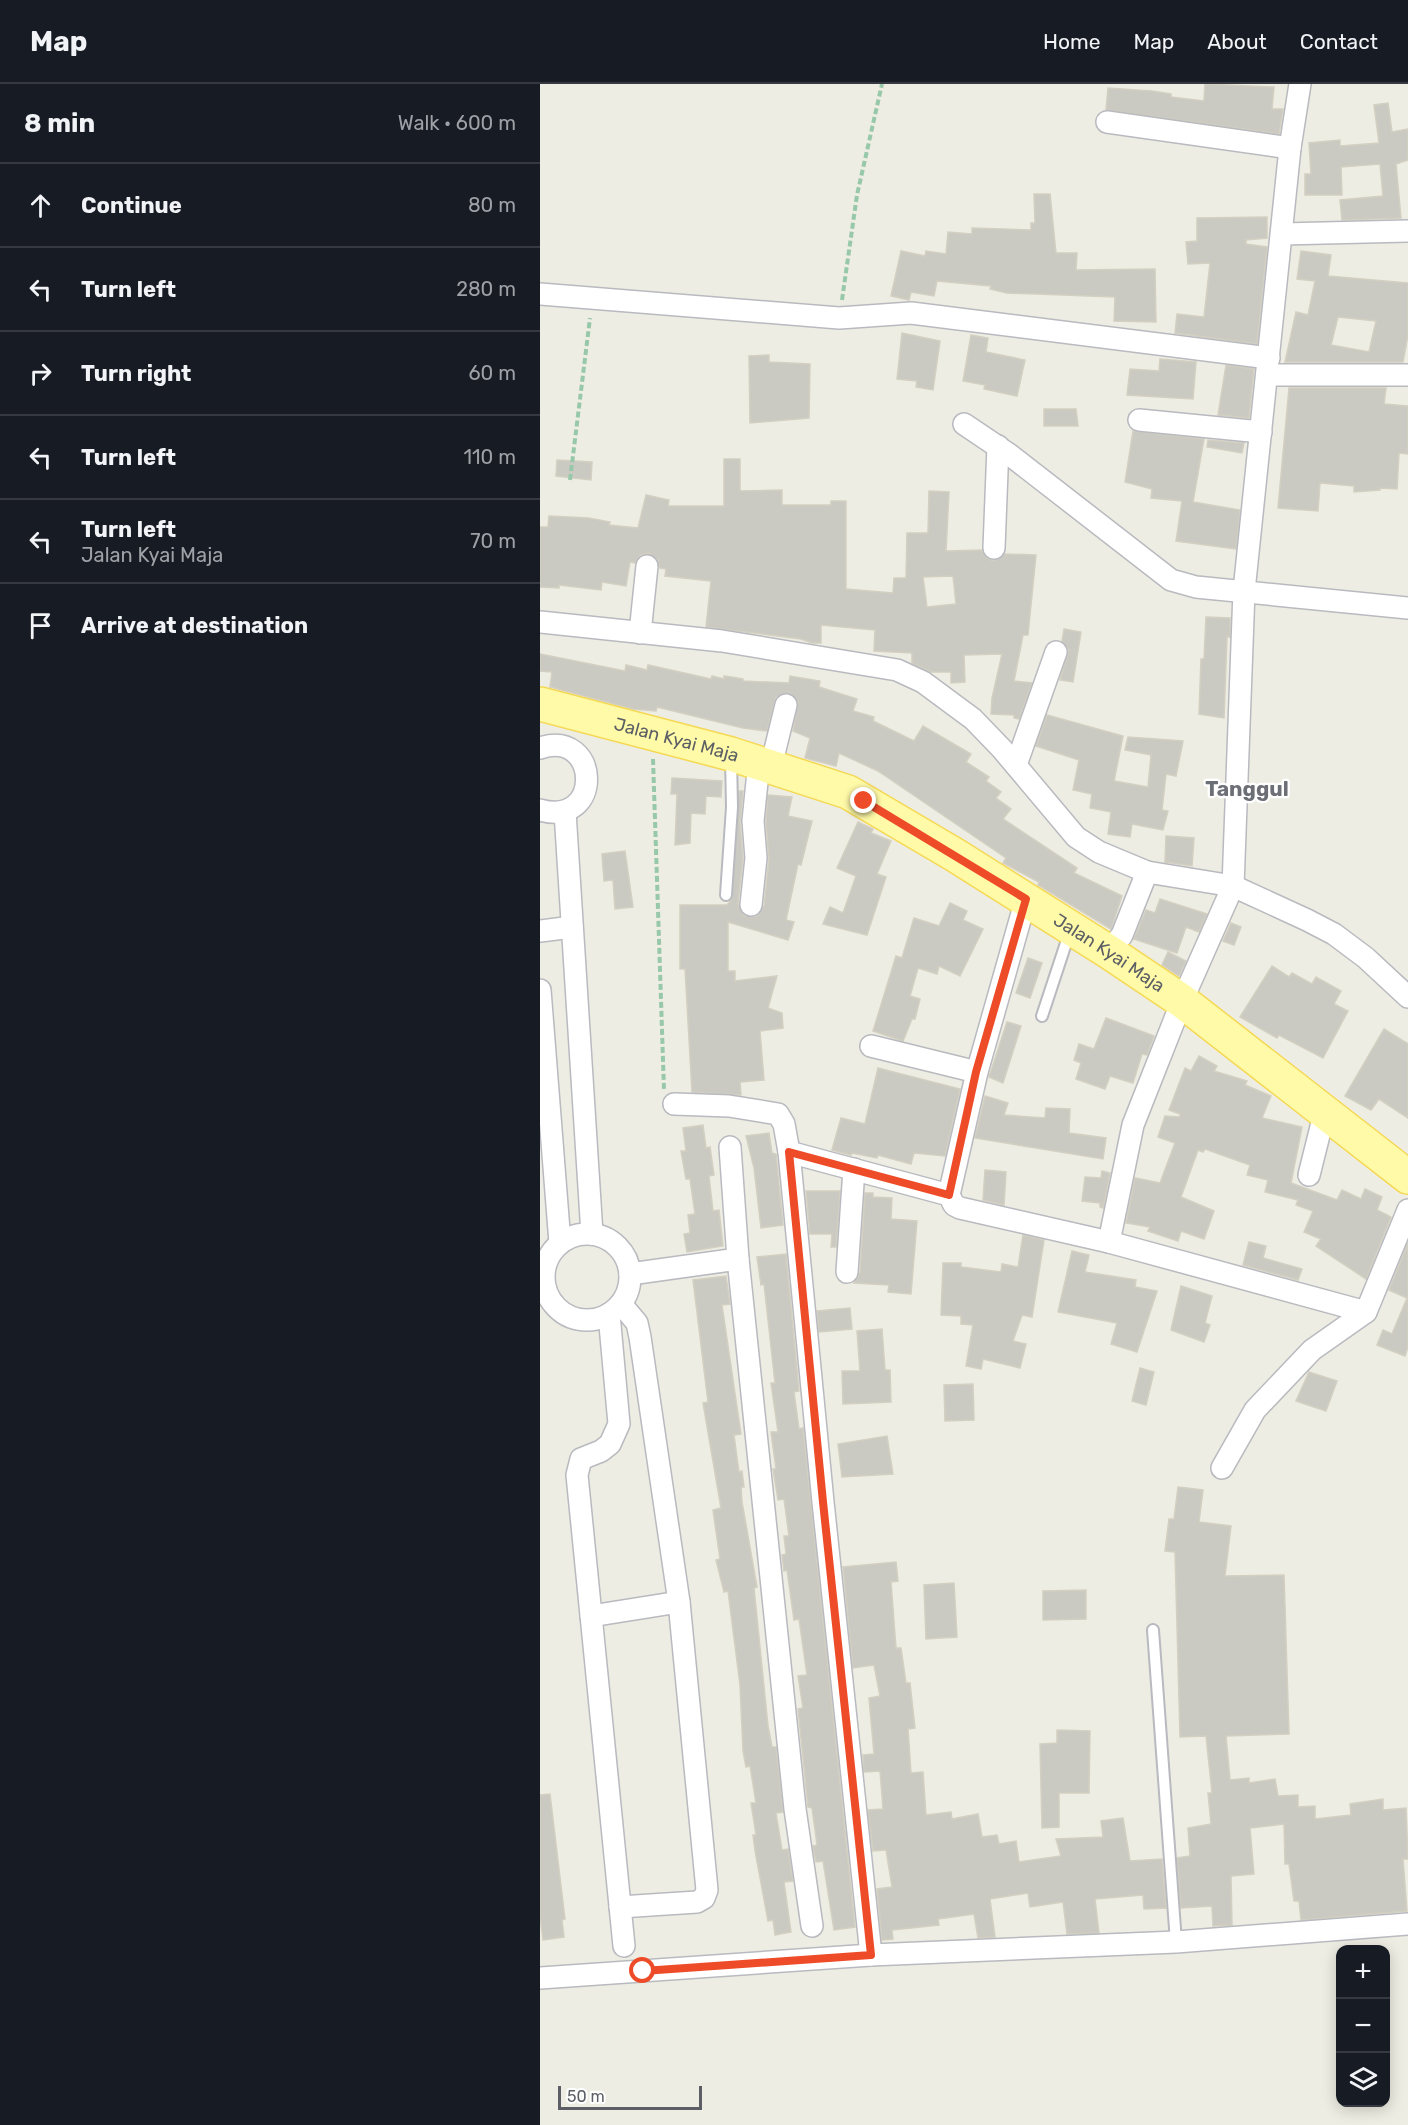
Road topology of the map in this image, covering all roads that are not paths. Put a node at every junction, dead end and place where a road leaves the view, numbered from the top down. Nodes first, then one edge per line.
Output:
1 (1300, 84) edge
2 (1107, 122) dead end
3 (1290, 148) junction
4 (1408, 231) edge
5 (1282, 234) junction
6 (540, 294) edge
7 (1269, 366) junction
8 (1408, 375) edge
9 (1139, 420) dead end
10 (964, 424) dead end
11 (1261, 432) junction
12 (998, 446) junction
13 (994, 548) dead end
14 (647, 566) dead end
15 (1244, 591) junction
16 (1408, 608) edge
17 (540, 622) edge
18 (640, 633) junction
19 (1056, 652) dead end
20 (540, 704) edge
21 (786, 705) dead end
22 (577, 713) junction
23 (549, 747) edge
24 (754, 760) junction
25 (1016, 765) junction
26 (540, 810) edge
27 (564, 812) junction
28 (1143, 882) junction
29 (726, 895) dead end
30 (1026, 899) junction
31 (1227, 900) junction
32 (751, 905) dead end
33 (572, 927) junction
34 (1071, 928) junction
35 (540, 931) edge
36 (1109, 952) junction
37 (540, 990) edge
38 (1408, 997) edge
39 (1182, 1001) junction
40 (1042, 1016) dead end
41 (871, 1046) dead end
42 (976, 1072) junction
43 (674, 1104) road end
44 (1325, 1111) junction
45 (730, 1146) dead end
46 (789, 1152) junction
47 (546, 1154) edge
48 (854, 1169) junction
49 (1309, 1175) dead end
50 (1408, 1178) edge
51 (949, 1195) junction
52 (1408, 1210) edge
53 (592, 1234) junction
54 (1109, 1242) junction
55 (560, 1243) junction
56 (738, 1259) junction
57 (847, 1272) dead end
58 (630, 1274) junction
59 (615, 1309) junction
60 (1366, 1312) junction
61 (563, 1313) junction
62 (540, 1315) edge
63 (1222, 1468) dead end
64 (679, 1602) junction
65 (591, 1616) junction
66 (1153, 1630) dead end
67 (620, 1907) junction
68 (1408, 1924) edge
69 (812, 1926) dead end
70 (1176, 1942) junction
71 (624, 1946) dead end
72 (871, 1955) junction
73 (540, 1978) edge

1 - 3 street
2 - 3 street
3 - 5 street
4 - 5 street
5 - 7 street
6 - 7 street
7 - 8 street
7 - 11 street
9 - 11 street
10 - 12 street
11 - 15 street
12 - 13 street
12 - 15 street
14 - 18 street
15 - 16 street
15 - 31 street
17 - 18 street
18 - 25 street
19 - 25 street
20 - 22 main road, Jalan Kyai Maja
21 - 24 street
22 - 23 street
22 - 24 main road, Jalan Kyai Maja
23 - 27 street
24 - 29 lane
24 - 30 main road, Jalan Kyai Maja
24 - 32 street
25 - 28 street
26 - 27 street
27 - 33 street
28 - 31 street
28 - 36 street
30 - 34 main road, Jalan Kyai Maja
30 - 42 street
31 - 38 street
31 - 39 street
33 - 35 street
33 - 53 street
34 - 36 main road, Jalan Kyai Maja
34 - 40 lane
36 - 39 main road, Jalan Kyai Maja
37 - 47 street
39 - 44 main road, Jalan Kyai Maja
39 - 54 street
41 - 42 street
42 - 51 street
43 - 46 street
44 - 49 street
44 - 50 main road, Jalan Kyai Maja
45 - 56 street
46 - 48 street
46 - 72 street
47 - 55 street
48 - 51 street
48 - 57 street
51 - 54 street
52 - 60 street
53 - 55 street
53 - 58 street
54 - 60 street
55 - 61 street
56 - 58 street
56 - 69 street
58 - 59 street
59 - 61 street
59 - 64 street
59 - 65 street
60 - 63 street
61 - 62 street
64 - 65 street
64 - 67 street
65 - 67 street
66 - 70 lane
67 - 71 street
68 - 70 street
70 - 72 street
72 - 73 street

